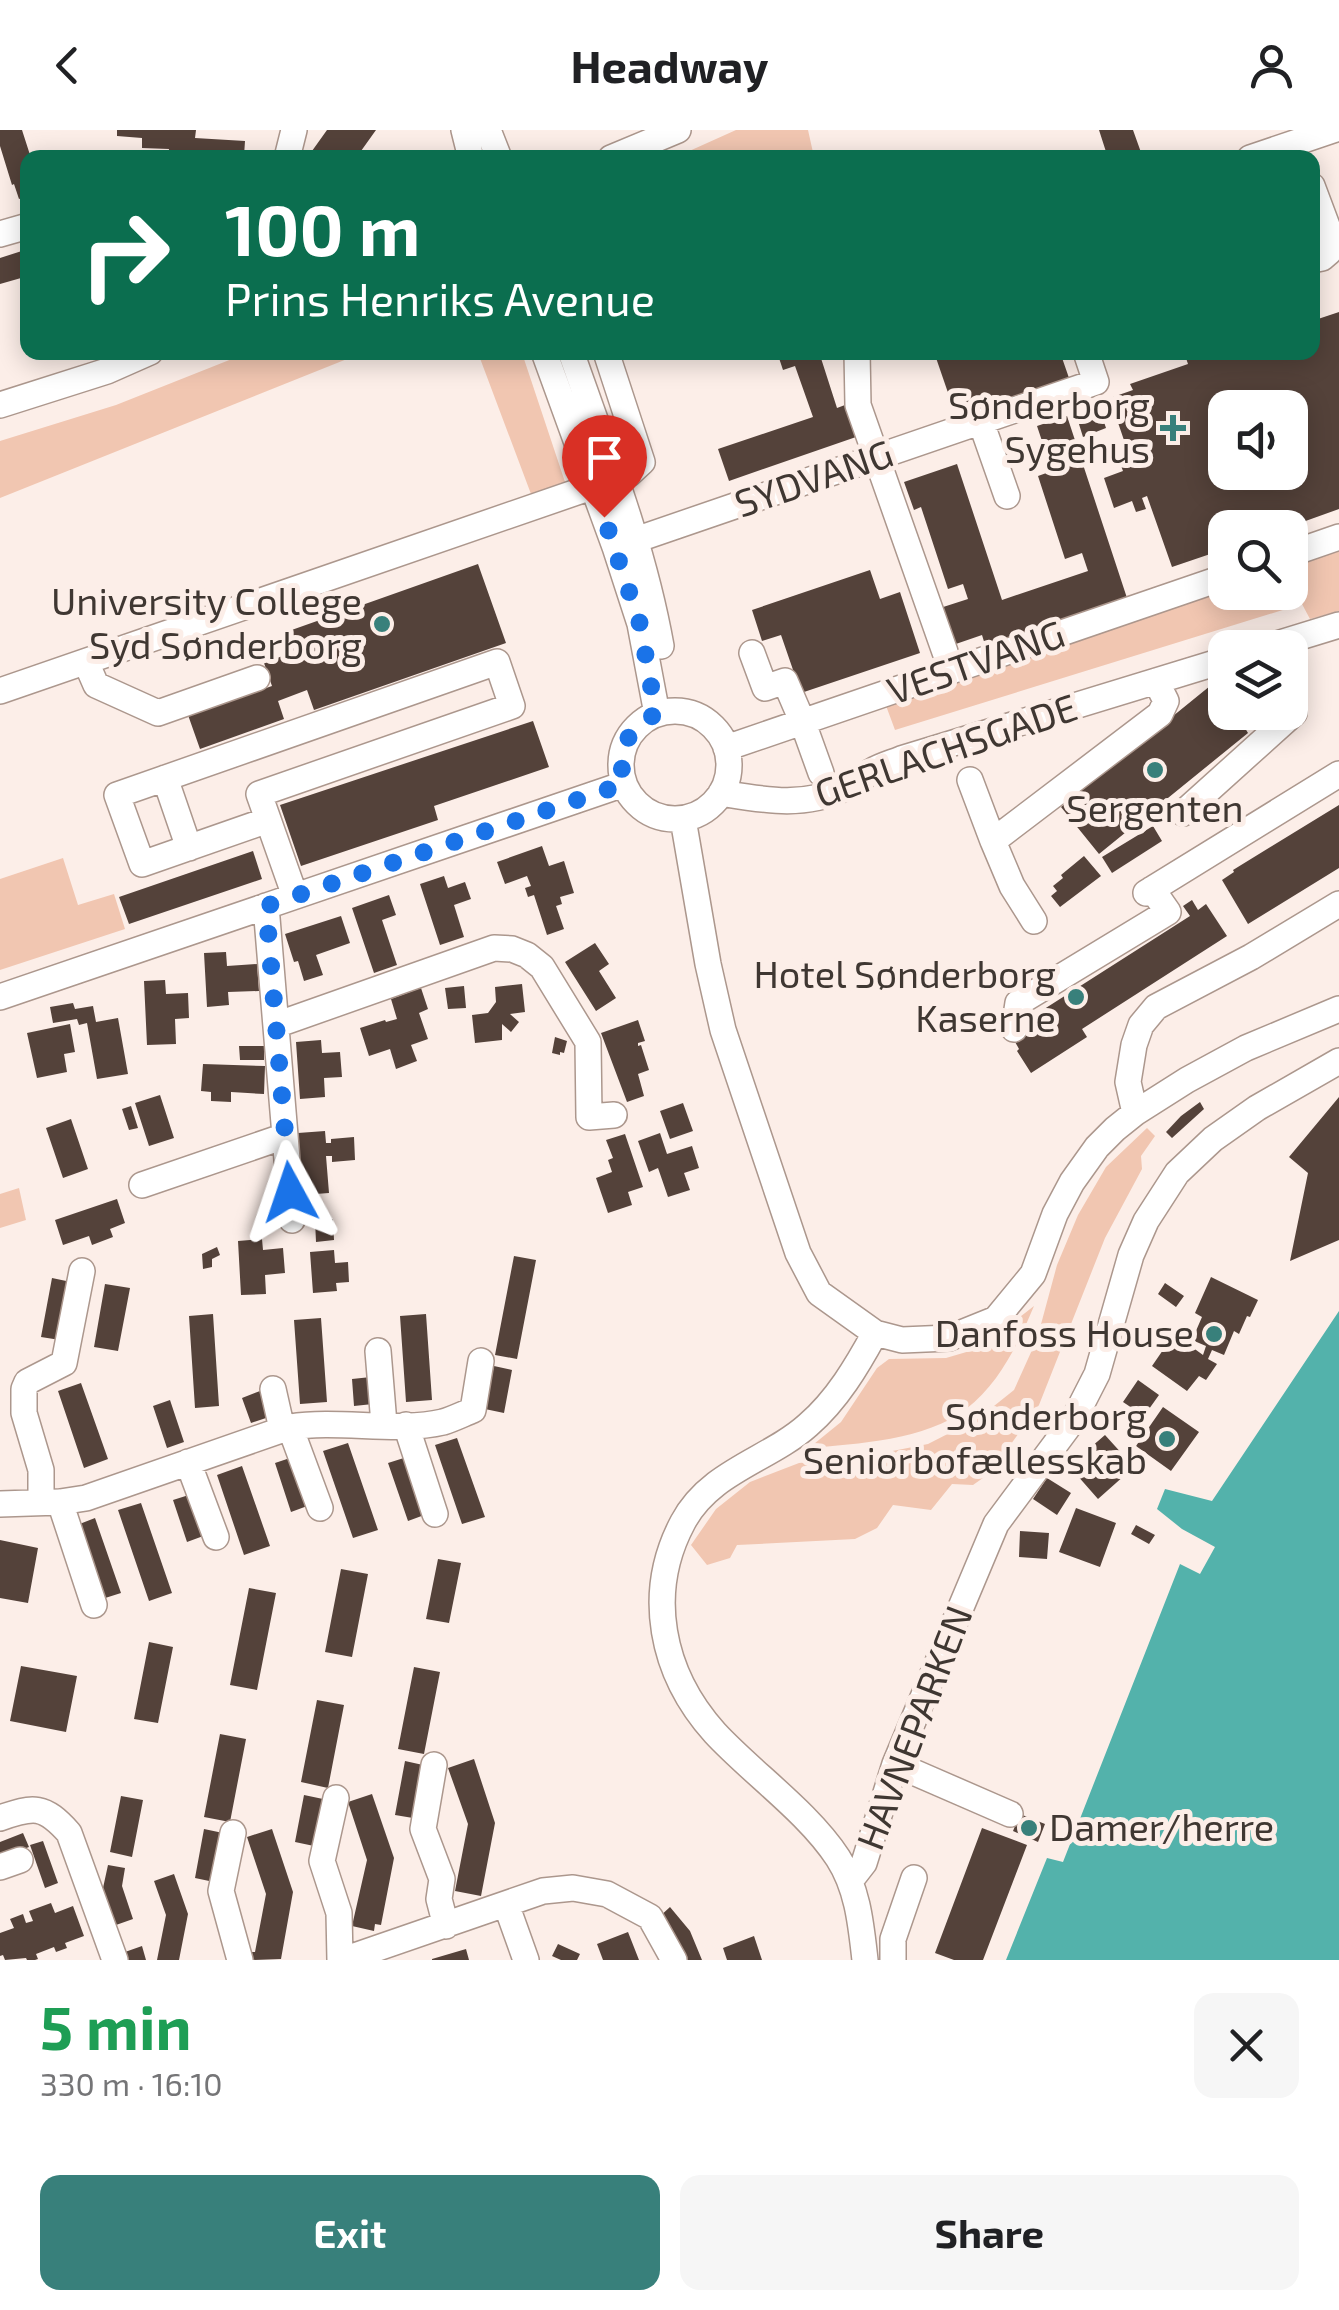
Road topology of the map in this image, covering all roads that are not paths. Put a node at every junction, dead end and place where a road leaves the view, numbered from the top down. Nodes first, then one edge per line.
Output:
1 (678, 130) edge
2 (1333, 130) edge
3 (630, 150) edge
4 (1299, 150) edge
5 (1320, 207) edge
6 (1320, 258) edge
7 (132, 360) edge
8 (548, 360) edge
9 (572, 360) edge
10 (609, 360) edge
11 (857, 360) edge
12 (1089, 360) edge
13 (0, 405) edge
14 (981, 422) junction
15 (876, 458) junction
16 (605, 483) junction
17 (1006, 496) dead end
18 (1339, 537) edge
19 (625, 543) junction
20 (1308, 548) edge
21 (1208, 583) edge
22 (1339, 625) edge
23 (1308, 634) edge
24 (945, 652) dead end
25 (752, 653) dead end
26 (86, 662) junction
27 (1208, 665) edge
28 (257, 678) dead end
29 (1156, 681) junction
30 (0, 691) edge
31 (664, 712) junction
32 (803, 722) junction
33 (1269, 730) edge
34 (1302, 730) edge
35 (1306, 738) dead end
36 (726, 748) junction
37 (820, 774) dead end
38 (1339, 774) edge
39 (165, 778) junction
40 (970, 780) dead end
41 (624, 784) junction
42 (721, 793) junction
43 (1183, 814) dead end
44 (683, 819) junction
45 (268, 820) junction
46 (994, 841) junction
47 (190, 848) junction
48 (294, 896) junction
49 (1339, 904) edge
50 (266, 906) junction
51 (1034, 921) dead end
52 (0, 997) edge
53 (1339, 1009) edge
54 (276, 1024) junction
55 (1014, 1029) dead end
56 (1339, 1061) edge
57 (1136, 1113) junction
58 (614, 1115) dead end
59 (285, 1136) junction
60 (142, 1186) dead end
61 (292, 1220) dead end
62 (82, 1271) dead end
63 (875, 1333) junction
64 (378, 1352) dead end
65 (481, 1361) dead end
66 (273, 1389) dead end
67 (395, 1425) junction
68 (286, 1428) junction
69 (188, 1462) junction
70 (51, 1502) junction
71 (0, 1504) edge
72 (320, 1508) dead end
73 (435, 1514) dead end
74 (216, 1537) dead end
75 (94, 1605) dead end
76 (895, 1764) junction
77 (434, 1765) dead end
78 (336, 1798) dead end
79 (1010, 1814) dead end
80 (0, 1818) edge
81 (234, 1833) dead end
82 (914, 1878) dead end
83 (850, 1881) junction
84 (506, 1904) junction
85 (446, 1926) junction
86 (115, 1960) edge
87 (240, 1960) edge
88 (342, 1960) edge
89 (526, 1960) edge
90 (674, 1960) edge
91 (865, 1960) edge
92 (893, 1960) edge

1 - 3 street
2 - 4 street
5 - 6 street
7 - 13 street
8 - 16 street
9 - 16 street
10 - 16 street
11 - 15 street
12 - 14 street, SYDVANG
14 - 15 street, SYDVANG
14 - 17 street
15 - 19 street, SYDVANG
15 - 24 street
16 - 19 street
16 - 26 street
18 - 20 street
19 - 31 street
21 - 32 street, VESTVANG
22 - 23 street
25 - 32 street
26 - 28 street
26 - 30 street
27 - 29 street, GERLACHSGADE
29 - 42 street, GERLACHSGADE
29 - 46 street
31 - 36 street
31 - 41 street
32 - 36 street, VESTVANG
32 - 37 street
33 - 43 street
34 - 35 street
36 - 42 street
38 - 55 street
39 - 45 street
39 - 47 street
39 - 47 street
40 - 46 street
41 - 44 street
41 - 48 street
42 - 44 street
44 - 63 street
45 - 47 street
45 - 48 street
46 - 51 street
48 - 50 street
49 - 57 street
50 - 52 street
50 - 54 street
53 - 57 street
54 - 58 street
54 - 59 street
56 - 76 street, HAVNEPARKEN
57 - 63 street
59 - 60 street
59 - 61 street
62 - 70 street
63 - 83 street
64 - 67 street
65 - 67 street
66 - 68 street
67 - 68 street
67 - 73 street
68 - 69 street
68 - 72 street
69 - 70 street
69 - 74 street
70 - 71 street
70 - 75 street
76 - 79 street
76 - 83 street, HAVNEPARKEN
77 - 85 street
78 - 88 street
80 - 86 street
81 - 87 street
82 - 92 street
83 - 91 street
84 - 85 street
84 - 89 street
84 - 90 street
85 - 88 street

